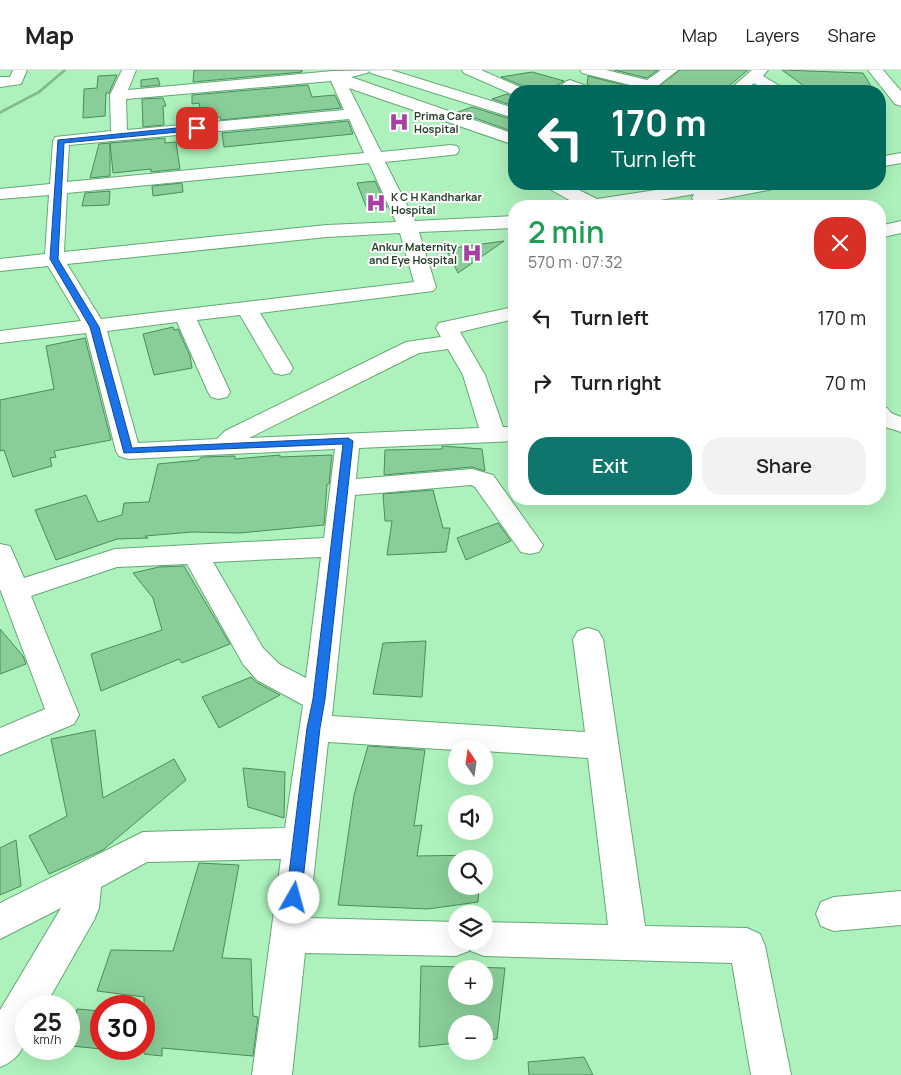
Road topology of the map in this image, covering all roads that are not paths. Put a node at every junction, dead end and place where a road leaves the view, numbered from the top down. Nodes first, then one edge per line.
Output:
1 (20, 70) edge
2 (129, 70) edge
3 (264, 70) edge
4 (362, 70) edge
5 (376, 70) edge
6 (469, 70) edge
7 (587, 70) edge
8 (671, 70) edge
9 (875, 70) edge
10 (893, 70) edge
11 (330, 73) edge
12 (617, 73) edge
13 (757, 73) edge
14 (901, 79) edge
15 (283, 81) junction
16 (0, 82) edge
17 (742, 85) edge
18 (771, 85) edge
19 (508, 87) edge
20 (118, 95) junction
21 (886, 98) edge
22 (900, 98) edge
23 (508, 111) edge
24 (353, 114) junction
25 (119, 136) junction
26 (508, 138) edge
27 (901, 148) edge
28 (450, 150) dead end
29 (886, 151) edge
30 (374, 158) junction
31 (901, 158) edge
32 (886, 161) edge
33 (58, 188) junction
34 (564, 190) edge
35 (689, 190) edge
36 (725, 190) edge
37 (0, 194) edge
38 (582, 200) edge
39 (638, 200) edge
40 (686, 200) edge
41 (508, 212) edge
42 (405, 222) junction
43 (508, 222) edge
44 (901, 227) edge
45 (886, 230) edge
46 (0, 252) edge
47 (55, 253) junction
48 (0, 265) edge
49 (248, 309) junction
50 (508, 314) edge
51 (185, 316) junction
52 (95, 327) junction
53 (0, 338) edge
54 (455, 342) junction
55 (282, 368) dead end
56 (219, 392) dead end
57 (503, 434) edge
58 (348, 441) junction
59 (224, 446) junction
60 (342, 488) junction
61 (530, 545) dead end
62 (335, 547) junction
63 (195, 554) junction
64 (0, 555) edge
65 (15, 592) junction
66 (588, 639) dead end
67 (316, 713) junction
68 (0, 742) edge
69 (603, 746) junction
70 (300, 843) junction
71 (84, 878) junction
72 (901, 908) edge
73 (834, 914) dead end
74 (0, 922) edge
75 (289, 935) junction
76 (448, 939) edge
77 (493, 939) edge
78 (629, 943) junction
79 (0, 1047) edge
80 (272, 1075) edge
81 (771, 1075) edge

1 - 16 street
2 - 20 street
3 - 15 street
4 - 11 street
5 - 23 street
6 - 19 street
7 - 12 street
8 - 12 street
9 - 22 street
10 - 14 street
11 - 15 street
11 - 24 street
11 - 26 street
13 - 17 street
13 - 18 street
15 - 20 street
20 - 25 street
21 - 22 street
24 - 25 street
24 - 30 street
25 - 33 street
27 - 29 street
28 - 30 street
30 - 33 street
30 - 42 street
31 - 32 street
33 - 37 street
33 - 47 street
34 - 38 street
35 - 39 street
36 - 40 street
41 - 42 street
42 - 43 street
42 - 47 street
42 - 49 street
44 - 45 street
46 - 47 street
47 - 48 street
47 - 52 street
49 - 51 street
49 - 55 street
50 - 54 street
51 - 52 street
51 - 56 street
52 - 53 street
52 - 59 street
54 - 57 street
54 - 59 street
57 - 58 street
58 - 59 street
58 - 60 street
60 - 61 street
60 - 62 street
62 - 63 street
62 - 67 street
63 - 65 street
63 - 67 street
64 - 65 street
65 - 68 street
66 - 69 street
67 - 69 street
67 - 70 street
69 - 78 street
70 - 71 street
70 - 75 street
71 - 74 street
71 - 79 street
72 - 73 street
75 - 76 street
75 - 80 street
77 - 78 street
78 - 81 street

